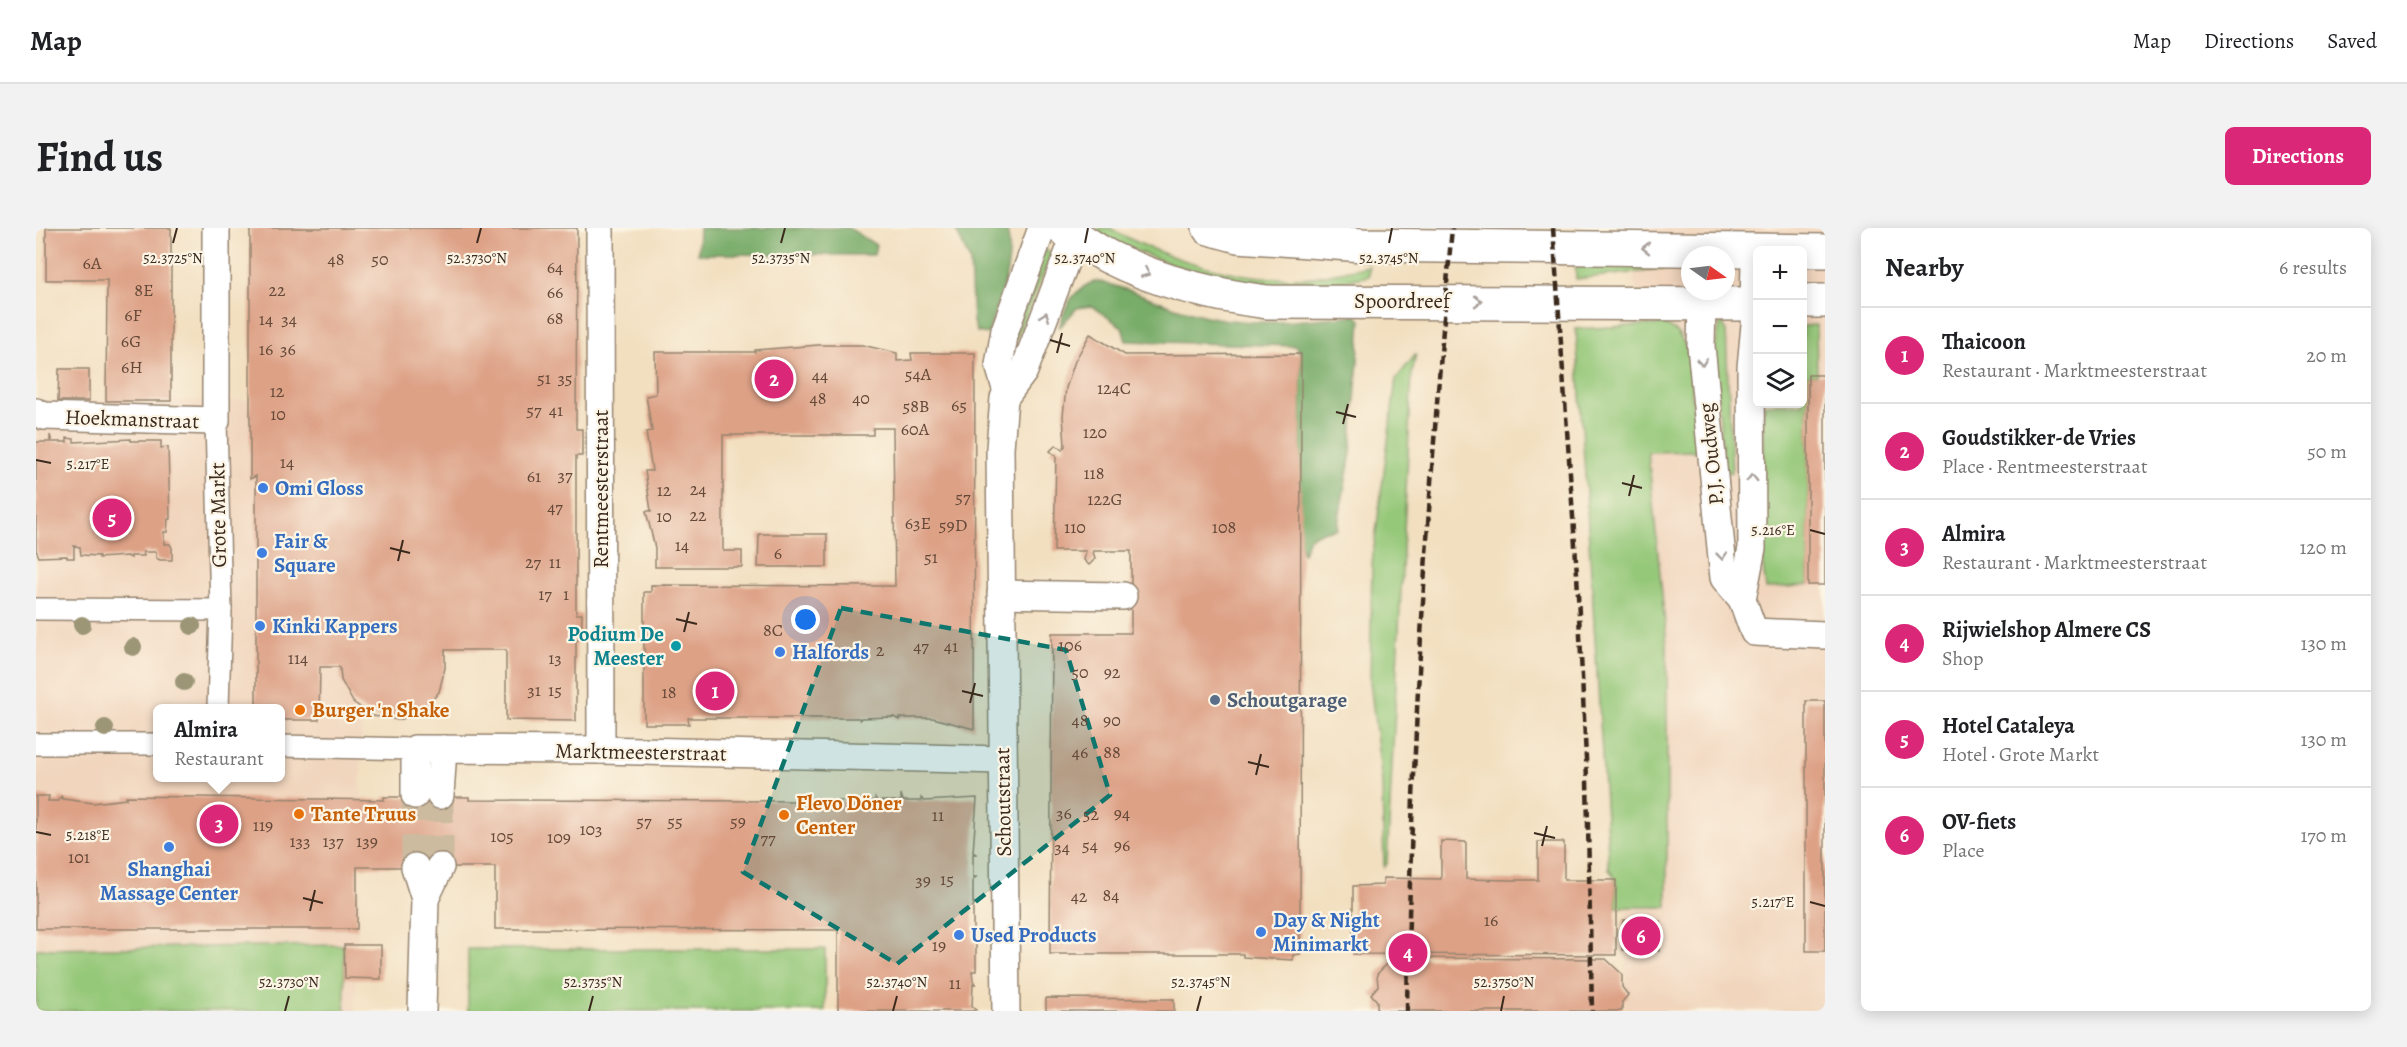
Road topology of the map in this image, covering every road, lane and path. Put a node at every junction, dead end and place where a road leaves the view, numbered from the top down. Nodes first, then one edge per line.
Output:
1 (216, 228) edge
2 (600, 228) edge
3 (1042, 228) edge
4 (1209, 228) edge
5 (1070, 231) edge
6 (1705, 243) edge
7 (1753, 248) edge
8 (1807, 250) edge
9 (1825, 251) edge
10 (1681, 297) edge
11 (1702, 300) edge
12 (1726, 300) edge
13 (1825, 301) edge
14 (1807, 302) edge
15 (1753, 303) edge
16 (1753, 346) edge
17 (1007, 392) junction
18 (36, 412) edge
19 (216, 421) junction
20 (1001, 594) junction
21 (1123, 596) dead end
22 (1742, 599) junction
23 (36, 609) edge
24 (221, 610) junction
25 (1825, 635) edge
26 (218, 704) edge
27 (36, 744) edge
28 (153, 744) edge
29 (285, 746) edge
30 (415, 749) junction
31 (443, 749) junction
32 (601, 750) junction
33 (1002, 760) junction
34 (428, 867) tunnel mouth
35 (422, 1011) edge
36 (1006, 1011) edge

1 - 19 street, Hoekmanstraat
2 - 32 street, Rentmeesterstraat
3 - 17 street, Schoutstraat
6 -> 4 main road
5 -> 10 main road, Spoordreef
17 -> 5 street
6 - 7 main road
8 - 9 main road
11 -> 22 street, P.J. Oudweg
12 - 15 main road, Spoordreef
13 - 14 main road
22 -> 16 street, P.J. Oudweg
17 - 20 street, Schoutstraat
18 - 19 street, Hoekmanstraat
19 - 24 street, Grote Markt
20 - 21 street
20 - 33 street, Schoutstraat
22 - 25 street, P.J. Oudweg
23 - 24 street
24 - 26 street, Grote Markt
27 - 28 street
29 - 30 street, Marktmeesterstraat
30 - 31 street, Marktmeesterstraat
30 - 31 street
31 - 32 street, Marktmeesterstraat
32 - 33 street, Marktmeesterstraat
33 - 36 street, Schoutstraat
34 - 35 street

